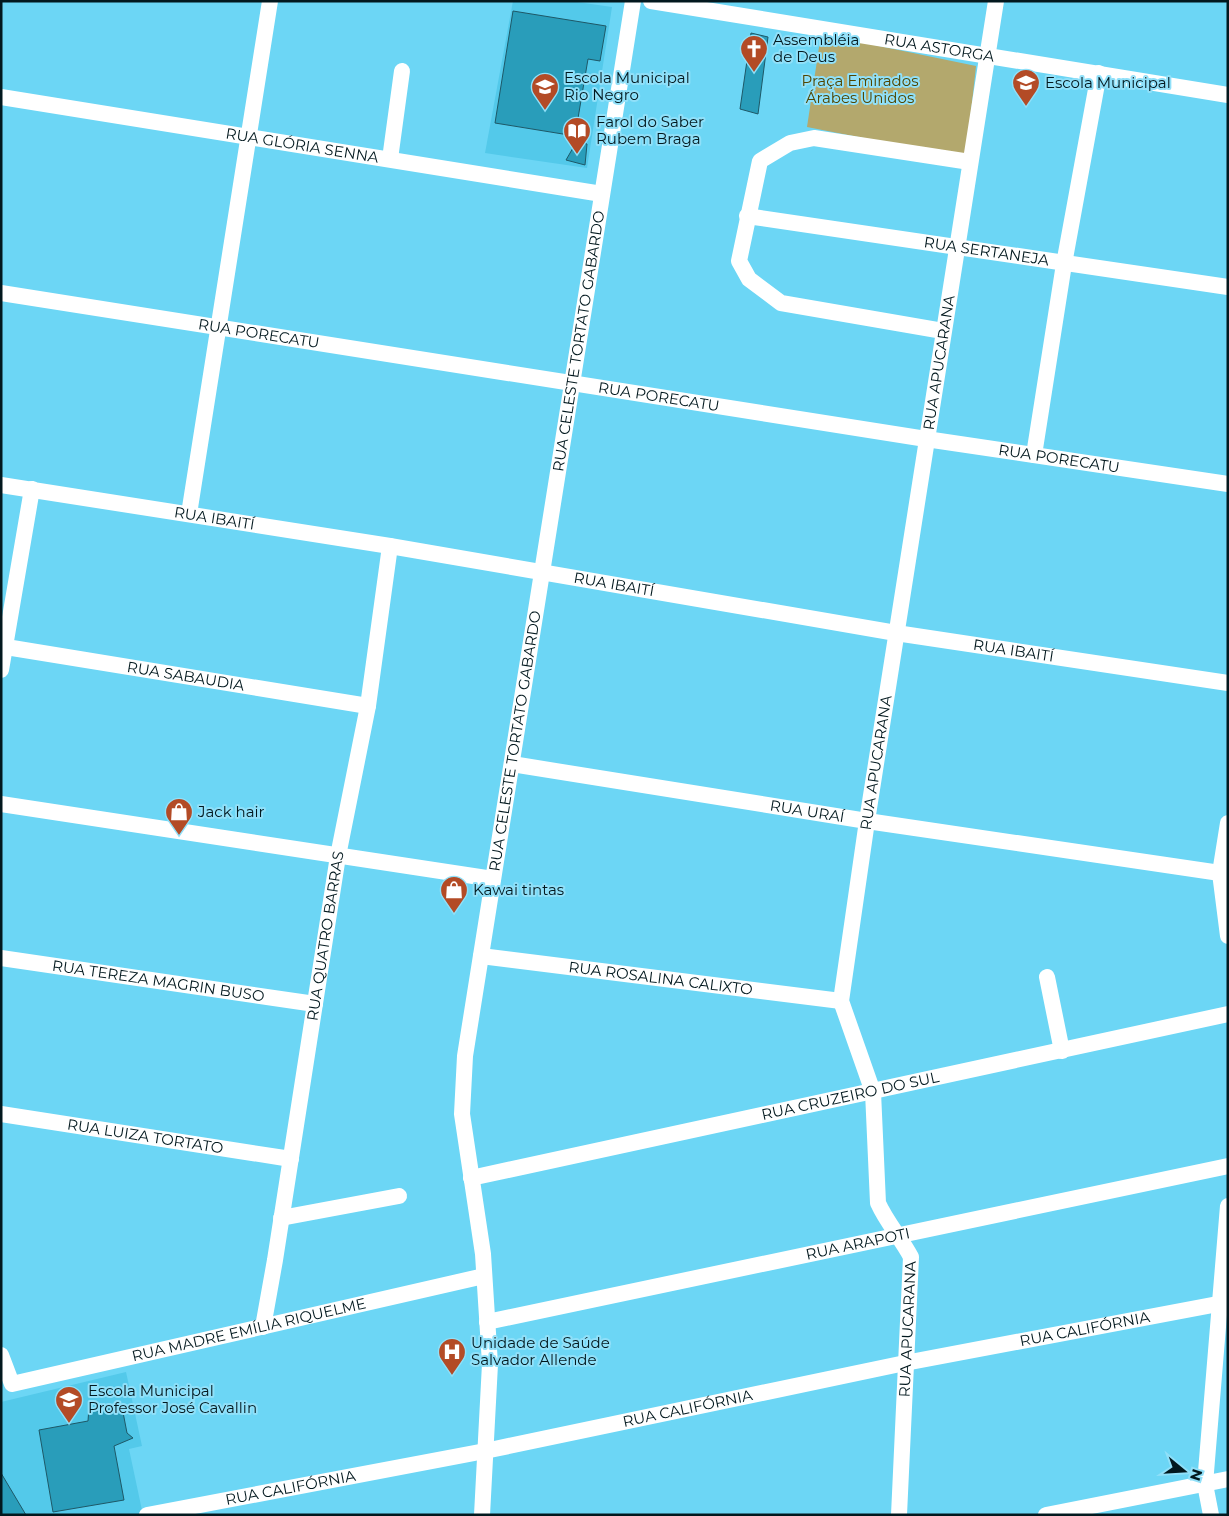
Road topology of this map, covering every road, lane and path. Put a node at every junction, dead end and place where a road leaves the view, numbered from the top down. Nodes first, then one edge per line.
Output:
1 (270, 1) edge
2 (633, 1) edge
3 (651, 1) edge
4 (996, 1) edge
5 (987, 57) junction
6 (402, 71) dead end
7 (1099, 73) junction
8 (1228, 95) edge
9 (1, 97) edge
10 (248, 138) junction
11 (390, 159) junction
12 (970, 162) junction
13 (602, 194) junction
14 (747, 216) junction
15 (956, 246) junction
16 (1064, 264) junction
17 (1228, 287) edge
18 (1, 293) edge
19 (218, 328) junction
20 (943, 330) junction
21 (572, 384) junction
22 (926, 439) junction
23 (1034, 455) junction
24 (1228, 484) edge
25 (1, 485) edge
26 (32, 489) junction
27 (189, 514) junction
28 (390, 546) junction
29 (542, 573) junction
30 (896, 633) junction
31 (6, 647) junction
32 (1, 670) edge
33 (1228, 682) edge
34 (368, 706) junction
35 (512, 764) junction
36 (1, 804) edge
37 (867, 821) junction
38 (1228, 823) edge
39 (338, 856) junction
40 (1220, 873) junction
41 (493, 879) junction
42 (1228, 936) edge
43 (481, 956) junction
44 (1, 958) edge
45 (1047, 977) dead end
46 (841, 1001) junction
47 (315, 1004) junction
48 (1228, 1014) edge
49 (1062, 1051) junction
50 (873, 1092) junction
51 (1, 1114) edge
52 (291, 1159) junction
53 (1228, 1166) edge
54 (472, 1178) junction
55 (398, 1196) dead end
56 (1228, 1206) edge
57 (281, 1218) junction
58 (899, 1234) junction
59 (484, 1276) junction
60 (1223, 1303) edge
61 (488, 1322) junction
62 (263, 1327) junction
63 (1, 1355) edge
64 (905, 1363) junction
65 (485, 1451) junction
66 (1228, 1479) edge
67 (1205, 1484) junction
68 (147, 1514) edge
69 (482, 1515) edge
70 (899, 1515) edge
71 (1046, 1515) edge
72 (1211, 1515) edge

1 - 10 street
2 - 13 street, RUA CELESTE TORTATO GABARDO
3 - 5 street, RUA ASTORGA
4 - 5 street, RUA APUCARANA
5 - 7 street, RUA ASTORGA
5 - 12 street, RUA APUCARANA
6 - 11 street
7 - 8 street, RUA ASTORGA
7 - 16 street
9 - 10 street, RUA GLÓRIA SENNA
10 - 11 street, RUA GLÓRIA SENNA
10 - 19 street
11 - 13 street, RUA GLÓRIA SENNA
12 - 14 street
12 - 15 street, RUA APUCARANA
13 - 21 street, RUA CELESTE TORTATO GABARDO
14 - 15 street, RUA SERTANEJA
14 - 20 street
15 - 16 street, RUA SERTANEJA
15 - 20 street, RUA APUCARANA
16 - 17 street, RUA SERTANEJA
16 - 23 street
18 - 19 street, RUA PORECATU
19 - 21 street, RUA PORECATU
19 - 27 street
20 - 22 street, RUA APUCARANA
21 - 22 street, RUA PORECATU
21 - 29 street, RUA CELESTE TORTATO GABARDO
22 - 23 street, RUA PORECATU
22 - 30 street, RUA APUCARANA
23 - 24 street, RUA PORECATU
25 - 26 street, RUA IBAITÍ
26 - 27 street, RUA IBAITÍ
26 - 31 street
27 - 28 street, RUA IBAITÍ
28 - 29 street, RUA IBAITÍ
28 - 34 street, RUA QUATRO BARRAS
29 - 30 street, RUA IBAITÍ
29 - 35 street, RUA CELESTE TORTATO GABARDO
30 - 33 street, RUA IBAITÍ
30 - 37 street, RUA APUCARANA
31 - 32 street
31 - 34 street, RUA SABAUDIA
34 - 39 street, RUA QUATRO BARRAS
35 - 37 street, RUA URAÍ
35 - 41 street, RUA CELESTE TORTATO GABARDO
36 - 39 street
37 - 40 street, RUA URAÍ
37 - 46 street, RUA APUCARANA
38 - 40 street
39 - 41 street
39 - 47 street, RUA QUATRO BARRAS
40 - 42 street
41 - 43 street, RUA CELESTE TORTATO GABARDO
43 - 46 street, RUA ROSALINA CALIXTO
43 - 54 street, RUA CELESTE TORTATO GABARDO
44 - 47 street, RUA TEREZA MAGRIN BUSO
45 - 49 street
46 - 50 street, RUA APUCARANA
47 - 52 street, RUA QUATRO BARRAS
48 - 49 street, RUA CRUZEIRO DO SUL
49 - 50 street, RUA CRUZEIRO DO SUL
50 - 54 street, RUA CRUZEIRO DO SUL
50 - 58 street, RUA APUCARANA
51 - 52 street, RUA LUIZA TORTATO
52 - 57 street, RUA QUATRO BARRAS
53 - 58 street, RUA ARAPOTI
54 - 59 street, RUA CELESTE TORTATO GABARDO
55 - 57 street
56 - 60 street
57 - 62 street, RUA QUATRO BARRAS
58 - 61 street, RUA ARAPOTI
58 - 64 street, RUA APUCARANA
59 - 61 street, RUA CELESTE TORTATO GABARDO
59 - 62 street, RUA MADRE EMÍLIA RIQUELME
60 - 64 street, RUA CALIFÓRNIA
60 - 67 street
61 - 65 street, RUA CELESTE TORTATO GABARDO
62 - 63 street, RUA MADRE EMÍLIA RIQUELME
64 - 65 street, RUA CALIFÓRNIA
64 - 70 street, RUA APUCARANA
65 - 68 street, RUA CALIFÓRNIA
65 - 69 street, RUA CELESTE TORTATO GABARDO
66 - 67 street
67 - 71 street
67 - 72 street

